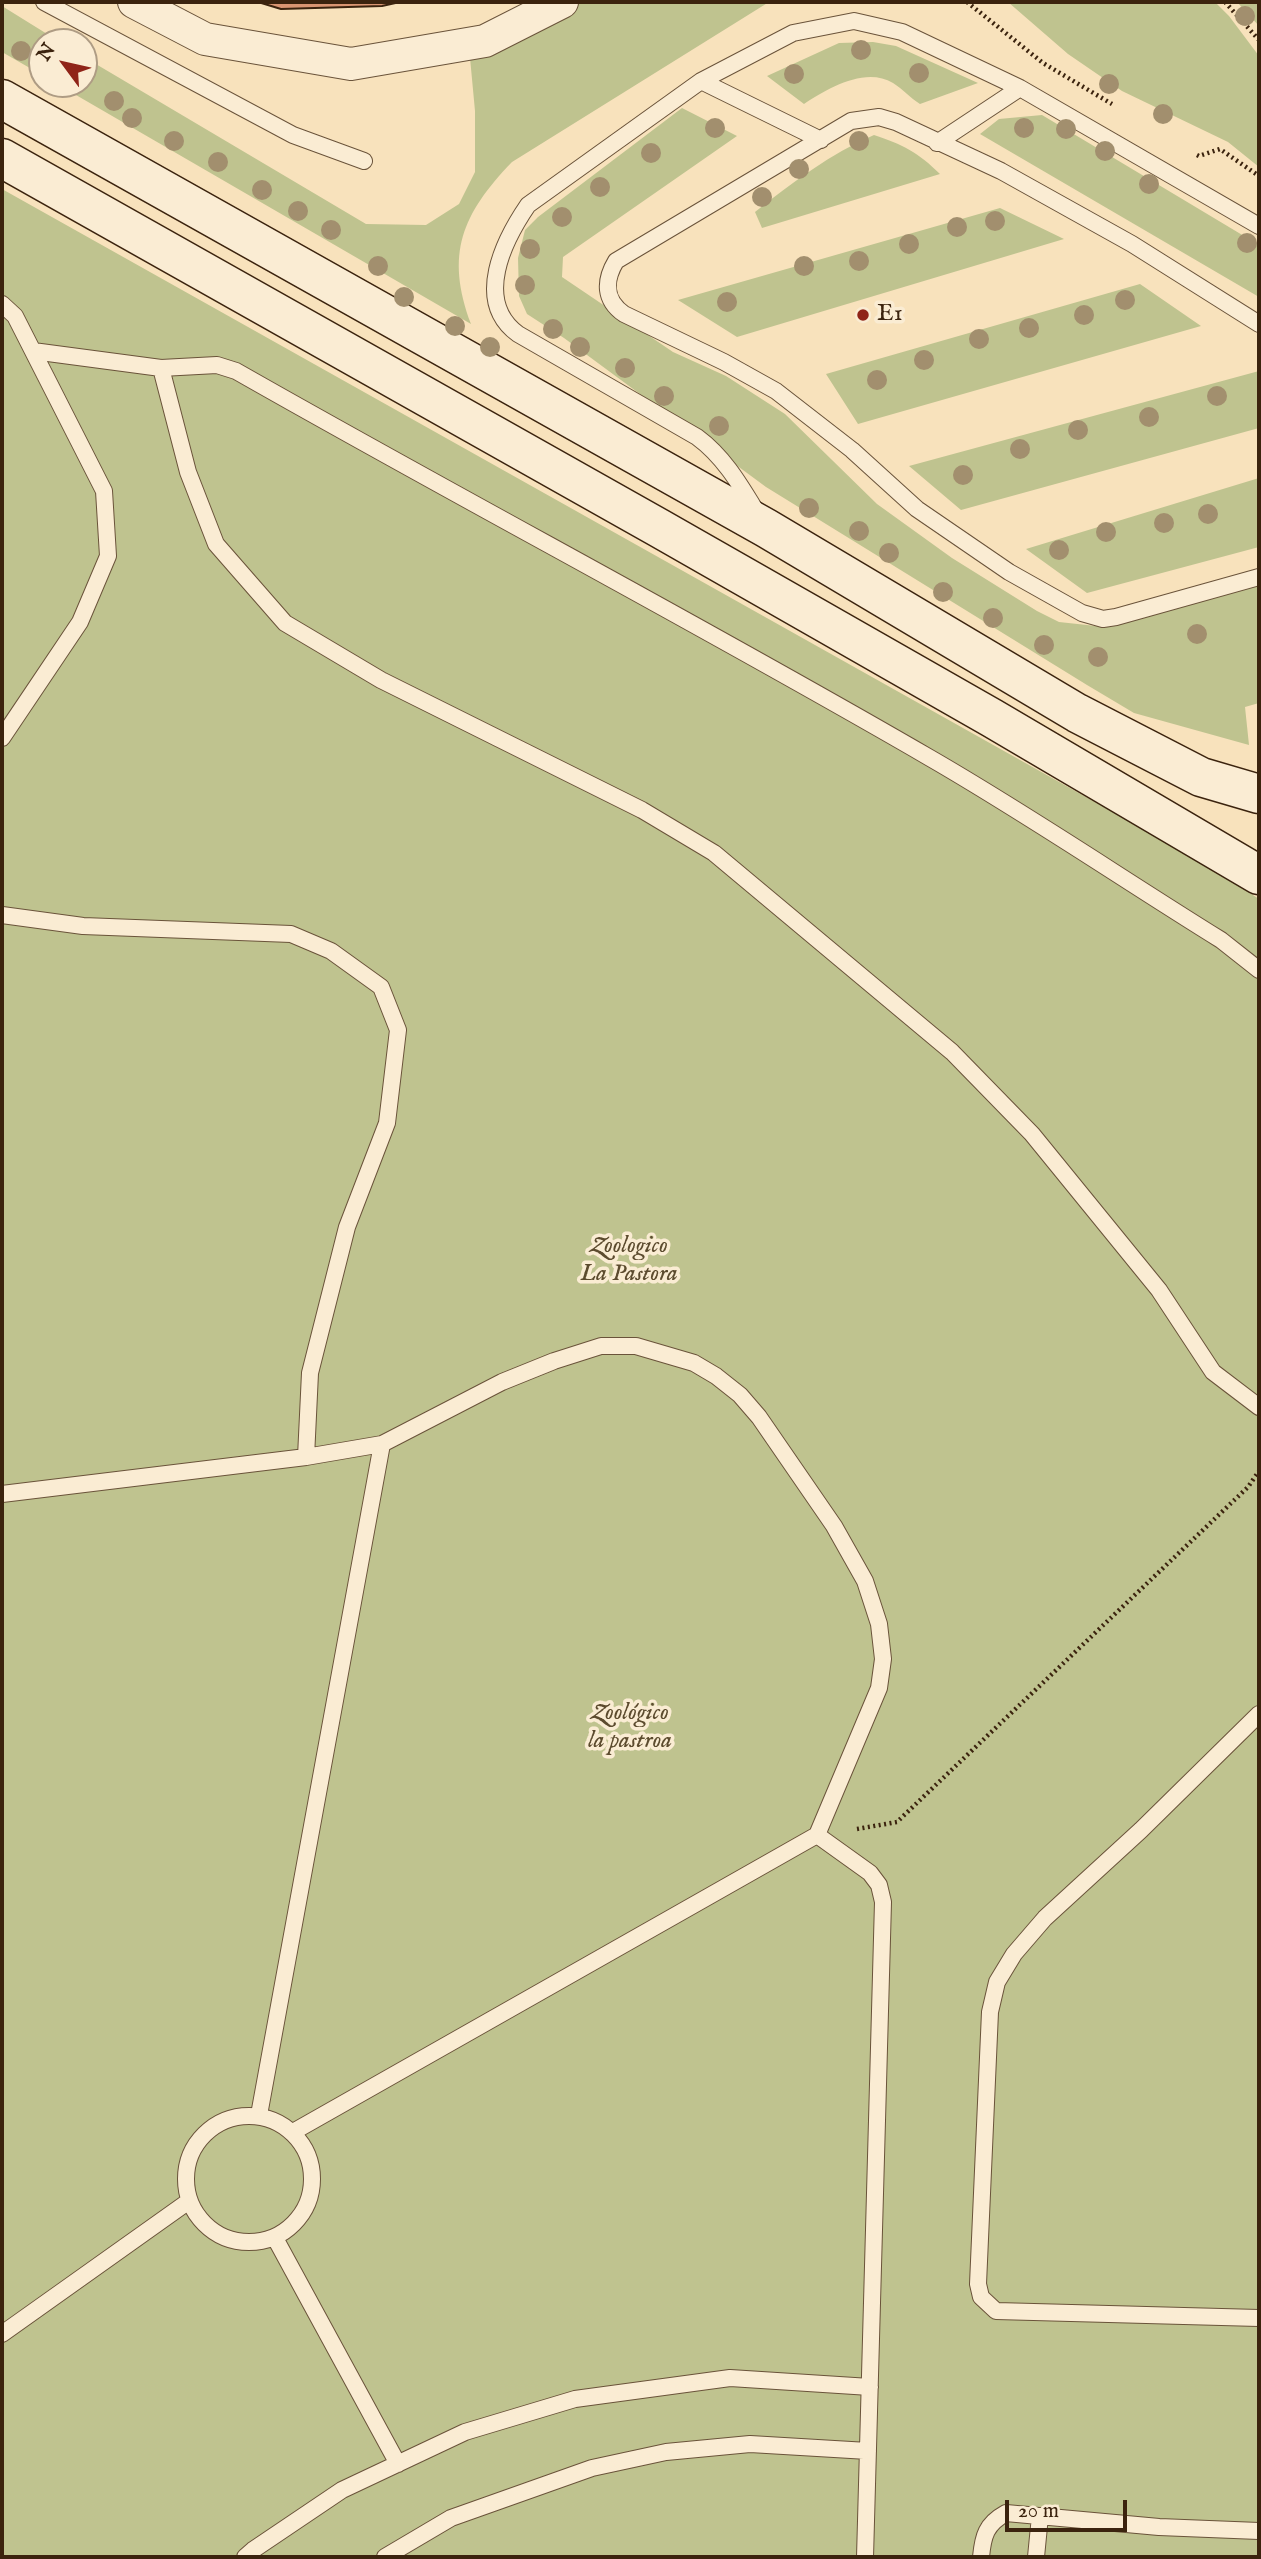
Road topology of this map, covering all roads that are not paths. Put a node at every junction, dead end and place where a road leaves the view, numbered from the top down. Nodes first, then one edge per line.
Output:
1 (44, 2) edge
2 (134, 2) edge
3 (562, 2) edge
4 (701, 81) junction
5 (1020, 88) junction
6 (2, 99) edge
7 (821, 140) junction
8 (937, 143) junction
9 (2, 158) edge
10 (364, 161) dead end
11 (1259, 226) edge
12 (2, 304) edge
13 (1259, 324) edge
14 (33, 351) junction
15 (161, 368) junction
16 (766, 527) junction
17 (1259, 577) edge
18 (2, 738) edge
19 (1259, 794) edge
20 (1259, 875) edge
21 (2, 915) edge
22 (1259, 971) edge
23 (1259, 1408) edge
24 (382, 1444) junction
25 (306, 1457) junction
26 (2, 1494) edge
27 (1259, 1714) edge
28 (817, 1835) junction
29 (259, 2115) junction
30 (293, 2132) junction
31 (189, 2201) junction
32 (275, 2238) junction
33 (1259, 2318) edge
34 (2, 2334) edge
35 (870, 2387) junction
36 (868, 2451) junction
37 (398, 2464) junction
38 (1040, 2516) junction
39 (1259, 2531) edge
40 (245, 2557) edge
41 (385, 2557) edge
42 (865, 2557) edge
43 (981, 2557) edge
44 (1036, 2557) edge

1 - 10 lane
2 - 3 street
4 - 5 lane
4 - 7 lane
4 - 16 lane
5 - 8 lane
5 - 11 lane
6 - 16 street
7 - 8 lane
7 - 17 lane
8 - 13 lane
9 - 20 street
12 - 14 lane
14 - 15 lane
14 - 18 lane
15 - 22 lane
15 - 23 lane
16 - 19 street
21 - 25 lane
24 - 25 lane
24 - 28 lane
24 - 29 lane
25 - 26 lane
27 - 33 lane
28 - 30 lane
28 - 35 lane
29 - 30 lane
29 - 31 lane
30 - 32 lane
31 - 32 lane
31 - 34 lane
32 - 37 lane
35 - 36 lane
35 - 37 lane
36 - 41 lane
36 - 42 lane
37 - 40 lane
38 - 39 lane
38 - 43 lane
38 - 44 lane

